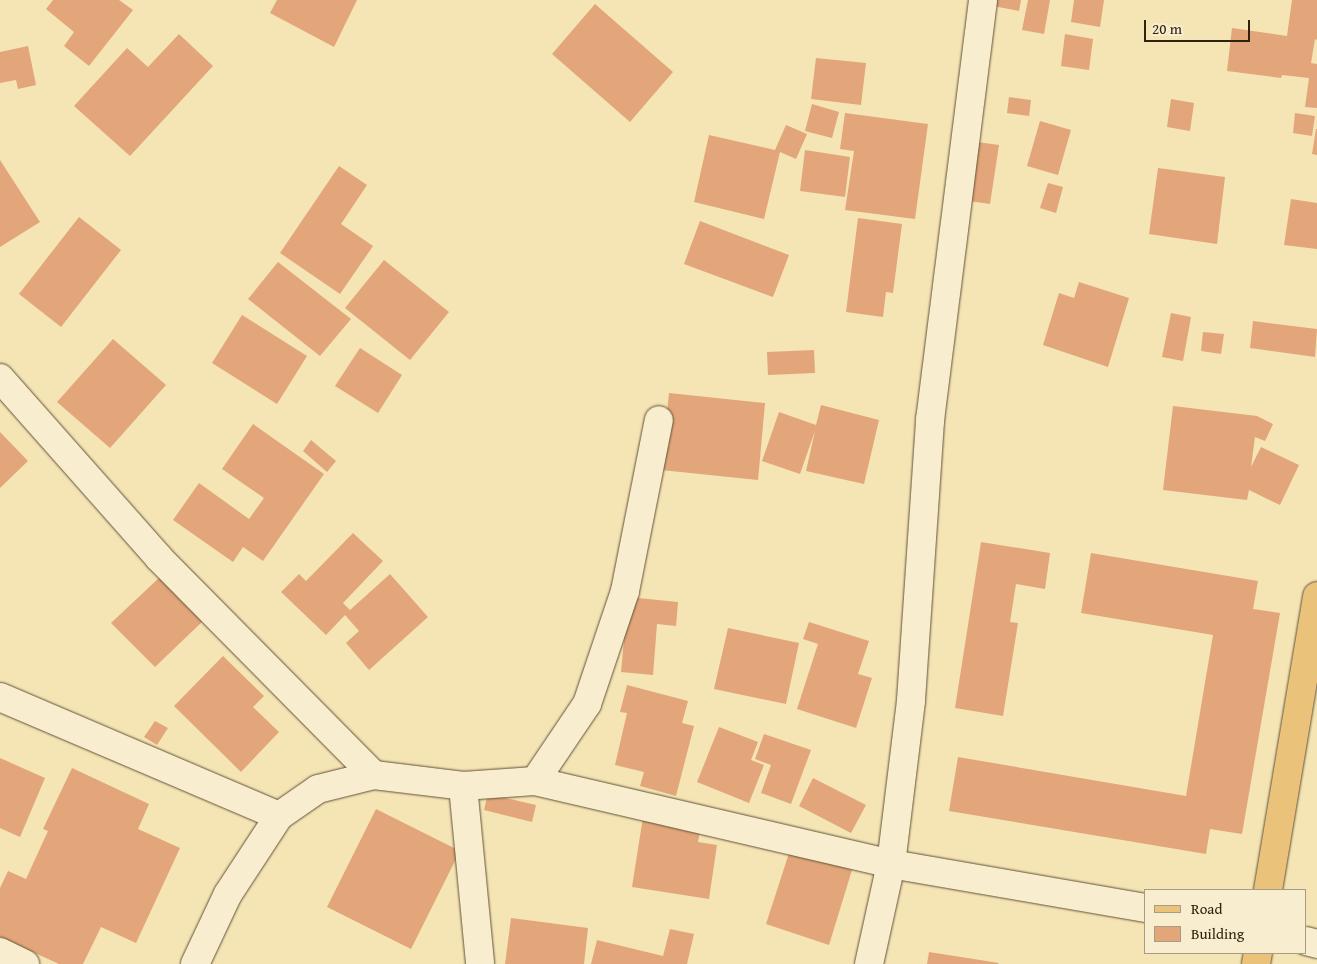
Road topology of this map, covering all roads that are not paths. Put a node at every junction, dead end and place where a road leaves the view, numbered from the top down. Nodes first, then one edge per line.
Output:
1 (983, 0) edge
2 (0, 378) edge
3 (659, 420) dead end
4 (1317, 596) edge
5 (0, 697) edge
6 (374, 775) junction
7 (535, 781) junction
8 (463, 786) junction
9 (280, 816) junction
10 (891, 864) junction
11 (1268, 889) edge
12 (1144, 908) edge
13 (0, 952) edge
14 (25, 964) edge
15 (195, 964) edge
16 (480, 964) edge
17 (868, 964) edge

1 - 10 street
2 - 6 street
3 - 7 street
4 - 11 main road
5 - 9 street
6 - 8 street
6 - 9 street
7 - 8 street
7 - 10 street
8 - 16 street
9 - 15 street
10 - 12 street
10 - 17 street
13 - 14 street

